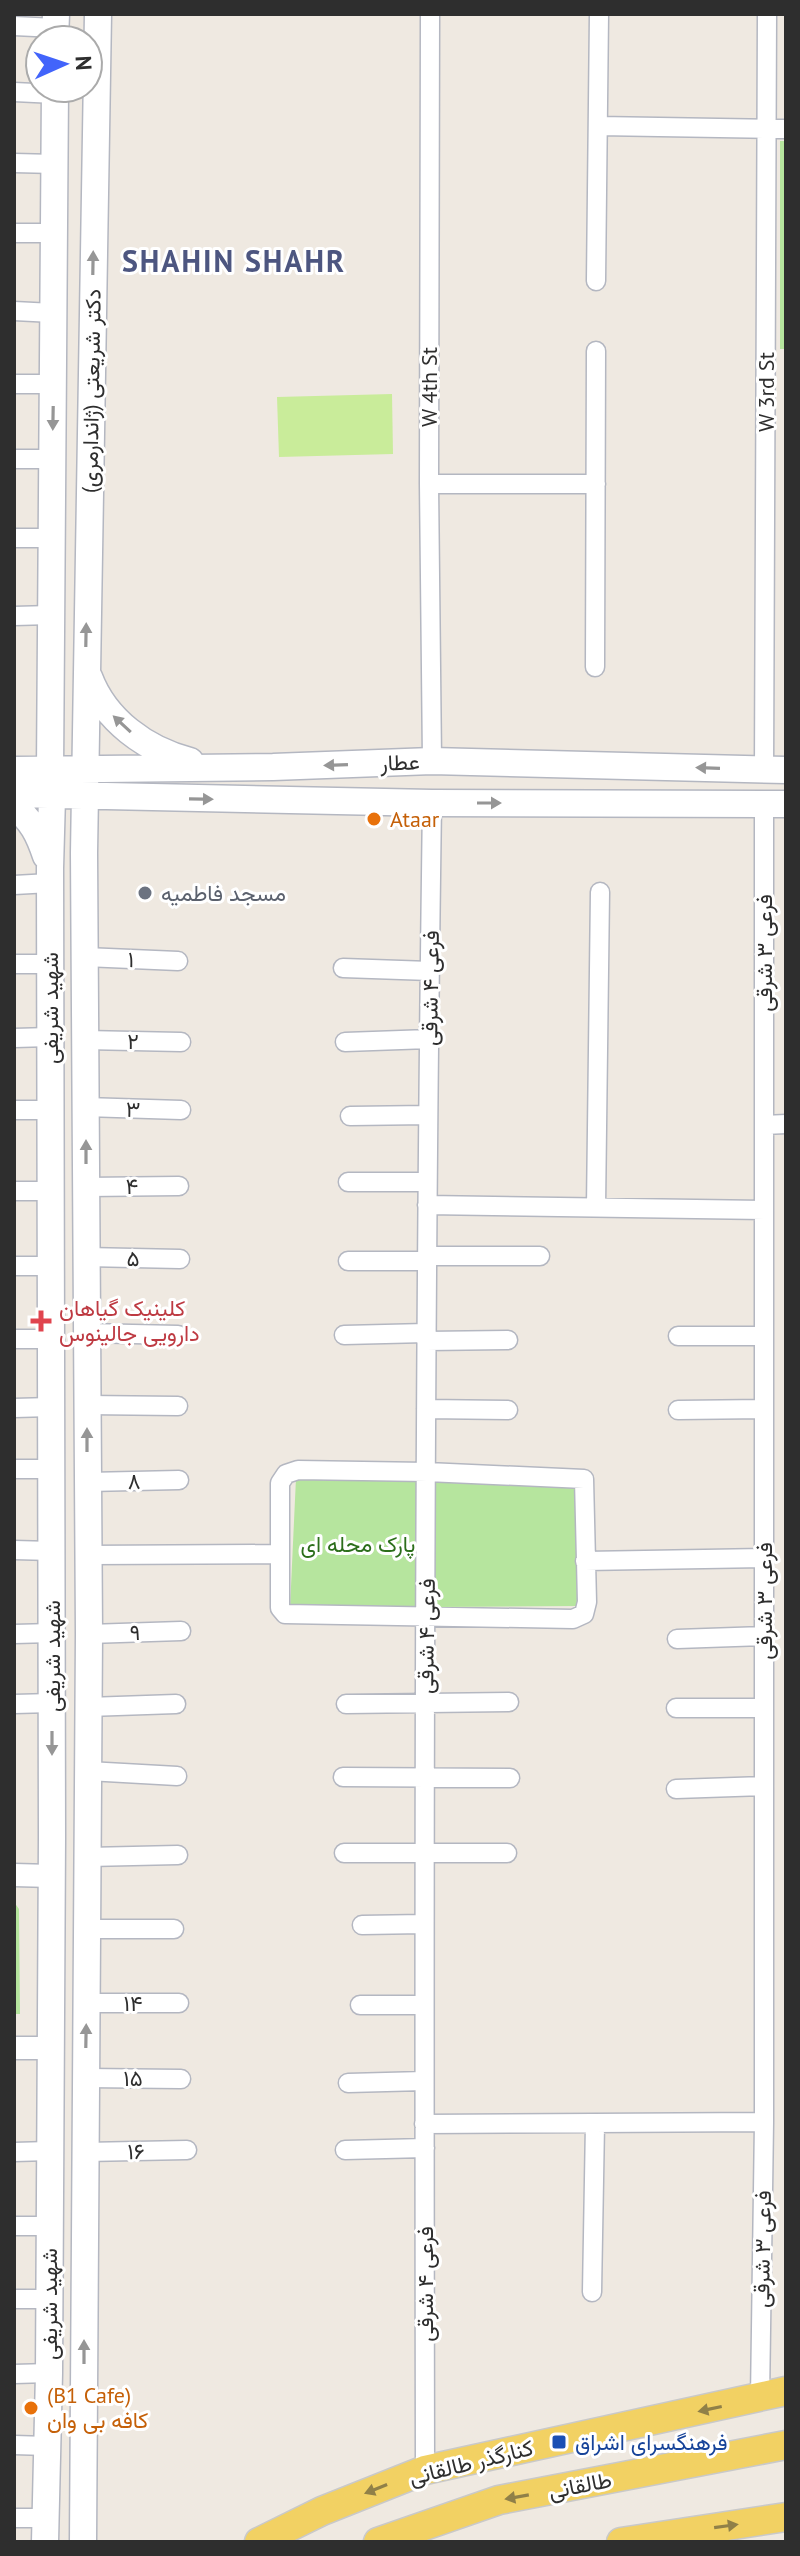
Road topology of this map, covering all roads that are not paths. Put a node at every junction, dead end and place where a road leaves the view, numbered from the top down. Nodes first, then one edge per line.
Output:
1 (98, 14) edge
2 (430, 14) edge
3 (599, 14) edge
4 (767, 14) edge
5 (55, 104) edge
6 (599, 126) junction
7 (766, 129) junction
8 (786, 129) edge
9 (14, 163) edge
10 (55, 164) junction
11 (14, 233) edge
12 (54, 233) junction
13 (596, 281) dead end
14 (14, 311) edge
15 (53, 313) junction
16 (596, 351) dead end
17 (766, 361) junction
18 (786, 361) edge
19 (14, 384) edge
20 (53, 384) junction
21 (14, 459) edge
22 (52, 459) junction
23 (429, 484) junction
24 (596, 484) junction
25 (14, 538) edge
26 (52, 538) junction
27 (87, 595) junction
28 (51, 605) junction
29 (14, 616) edge
30 (595, 667) dead end
31 (86, 669) junction
32 (50, 711) junction
33 (14, 758) edge
34 (432, 761) junction
35 (597, 765) junction
36 (273, 767) junction
37 (86, 769) junction
38 (14, 770) edge
39 (775, 770) edge
40 (51, 784) junction
41 (14, 794) edge
42 (86, 796) junction
43 (123, 798) junction
44 (432, 803) junction
45 (595, 804) junction
46 (775, 804) edge
47 (14, 807) edge
48 (84, 853) junction
49 (50, 875) junction
50 (14, 885) edge
51 (600, 892) dead end
52 (85, 957) junction
53 (178, 961) dead end
54 (14, 964) edge
55 (50, 964) junction
56 (343, 968) dead end
57 (430, 971) junction
58 (50, 1037) junction
59 (14, 1038) edge
60 (429, 1039) junction
61 (85, 1040) junction
62 (181, 1042) dead end
63 (345, 1042) dead end
64 (85, 1107) junction
65 (14, 1110) edge
66 (50, 1110) junction
67 (181, 1110) dead end
68 (428, 1115) junction
69 (350, 1116) dead end
70 (786, 1124) edge
71 (764, 1125) junction
72 (348, 1182) dead end
73 (427, 1182) junction
74 (179, 1186) dead end
75 (86, 1187) junction
76 (14, 1191) edge
77 (51, 1191) junction
78 (427, 1205) junction
79 (596, 1207) junction
80 (764, 1210) junction
81 (540, 1256) dead end
82 (86, 1257) junction
83 (426, 1258) junction
84 (180, 1259) dead end
85 (348, 1261) dead end
86 (14, 1266) edge
87 (51, 1266) junction
88 (87, 1333) junction
89 (178, 1335) dead end
90 (344, 1335) dead end
91 (678, 1336) dead end
92 (764, 1336) junction
93 (426, 1337) junction
94 (14, 1339) edge
95 (51, 1339) junction
96 (508, 1340) dead end
97 (87, 1405) junction
98 (178, 1406) dead end
99 (51, 1407) junction
100 (14, 1408) edge
101 (426, 1409) junction
102 (764, 1409) junction
103 (508, 1410) dead end
104 (678, 1410) dead end
105 (14, 1469) edge
106 (51, 1469) junction
107 (427, 1472) junction
108 (179, 1480) dead end
109 (88, 1482) junction
110 (14, 1550) edge
111 (52, 1551) junction
112 (280, 1554) junction
113 (88, 1555) junction
114 (764, 1558) junction
115 (585, 1561) junction
116 (52, 1602) junction
117 (88, 1604) junction
118 (426, 1616) junction
119 (181, 1631) dead end
120 (52, 1633) junction
121 (14, 1634) edge
122 (89, 1634) junction
123 (764, 1636) junction
124 (677, 1639) dead end
125 (509, 1702) dead end
126 (52, 1703) junction
127 (425, 1703) junction
128 (14, 1704) edge
129 (176, 1704) dead end
130 (346, 1704) dead end
131 (88, 1707) junction
132 (676, 1708) dead end
133 (764, 1708) junction
134 (88, 1771) junction
135 (177, 1776) dead end
136 (343, 1777) dead end
137 (424, 1777) junction
138 (510, 1778) dead end
139 (764, 1786) junction
140 (676, 1789) dead end
141 (344, 1853) dead end
142 (424, 1853) junction
143 (507, 1853) dead end
144 (178, 1855) dead end
145 (88, 1857) junction
146 (14, 1875) edge
147 (52, 1876) junction
148 (423, 1924) junction
149 (362, 1925) dead end
150 (87, 1929) junction
151 (174, 1929) dead end
152 (86, 2003) junction
153 (179, 2003) dead end
154 (360, 2005) dead end
155 (424, 2005) junction
156 (14, 2048) edge
157 (50, 2048) junction
158 (86, 2078) junction
159 (181, 2079) dead end
160 (424, 2081) junction
161 (348, 2083) dead end
162 (764, 2122) junction
163 (424, 2124) junction
164 (595, 2124) junction
165 (425, 2148) junction
166 (187, 2150) dead end
167 (345, 2150) dead end
168 (49, 2151) junction
169 (14, 2152) edge
170 (85, 2152) junction
171 (14, 2226) edge
172 (49, 2226) junction
173 (592, 2292) dead end
174 (14, 2299) edge
175 (49, 2299) junction
176 (49, 2373) junction
177 (14, 2374) edge
178 (773, 2394) edge
179 (14, 2445) edge
180 (786, 2445) edge
181 (47, 2450) junction
182 (83, 2457) junction
183 (425, 2470) junction
184 (786, 2517) edge
185 (14, 2518) edge
186 (46, 2530) edge
187 (83, 2542) edge
188 (259, 2542) edge
189 (378, 2542) edge
190 (621, 2542) edge

27 -> 1 main road, دکتر شریعتی (ژاندارمری)
2 - 23 street, W 4th St
3 - 6 street
4 - 7 street, W 3rd St
5 - 10 main road, دکتر شریعتی (ژاندارمری)
6 - 7 street
6 - 13 street
7 - 8 street
7 - 17 street, W 3rd St
9 - 10 street
10 - 12 main road, دکتر شریعتی (ژاندارمری)
11 - 12 street
12 - 15 main road, دکتر شریعتی (ژاندارمری)
14 - 15 street
15 - 20 main road, دکتر شریعتی (ژاندارمری)
16 - 24 street
17 - 18 street
17 - 39 street, W 3rd St
19 - 20 street
20 -> 22 main road, دکتر شریعتی (ژاندارمری)
21 - 22 street
22 - 26 main road, دکتر شریعتی (ژاندارمری)
23 - 24 street
23 - 34 street, W 4th St
24 - 30 street
25 - 26 street
26 - 28 main road, دکتر شریعتی (ژاندارمری)
27 - 28 main road
31 -> 27 main road, دکتر شریعتی (ژاندارمری)
28 - 29 street
28 - 32 main road, دکتر شریعتی (ژاندارمری)
36 -> 31 main road
31 - 37 main road, دکتر شریعتی (ژاندارمری)
32 - 33 main road
32 - 40 main road, دکتر شریعتی (ژاندارمری)
34 - 35 main road, عطار
34 -> 36 main road, عطار
39 -> 35 main road, عطار
35 - 45 main road
36 - 37 main road, عطار
37 - 40 main road, عطار
37 - 42 main road, دکتر شریعتی (ژاندارمری)
38 - 40 main road, عطار
40 - 41 main road, عطار
40 - 42 main road, عطار
40 - 49 main road, شهید شریفی
42 - 43 main road, عطار
42 - 48 main road, شهید شریفی
43 -> 44 main road, عطار
43 - 48 main road
44 -> 45 main road, عطار
44 - 57 street, فرعی ۴ شرقی
45 - 46 main road, عطار
46 - 71 street, فرعی ۳ شرقی
47 - 49 main road
48 - 52 main road, شهید شریفی
49 - 50 street
49 - 55 main road, شهید شریفی
51 - 79 street
52 - 53 street, ۱
52 - 61 main road, شهید شریفی
54 - 55 street
55 - 58 main road, شهید شریفی
56 - 57 street
57 - 60 street, فرعی ۴ شرقی
58 - 59 street
58 - 66 main road, شهید شریفی
60 - 63 street
60 - 68 street, فرعی ۴ شرقی
61 - 62 street, ۲
61 - 64 main road, شهید شریفی
64 - 67 street, ۳
75 -> 64 main road, شهید شریفی
65 - 66 street
66 - 77 main road, شهید شریفی
68 - 69 street
68 - 73 street, فرعی ۴ شرقی
70 - 71 street
71 - 80 street, فرعی ۳ شرقی
72 - 73 street
73 - 78 street, فرعی ۴ شرقی
74 - 75 street, ۴
75 - 82 main road, شهید شریفی
76 - 77 street
77 - 87 main road, شهید شریفی
78 - 79 street
78 - 83 street, فرعی ۴ شرقی
79 - 80 street
80 - 92 street, فرعی ۳ شرقی
81 - 83 street
82 - 84 street, ۵
82 - 88 main road, شهید شریفی
83 - 85 street
83 - 93 street, فرعی ۴ شرقی
86 - 87 street
87 - 95 main road, شهید شریفی
88 - 89 street
88 - 97 main road, شهید شریفی
90 - 93 street
91 - 92 street
92 - 102 street, فرعی ۳ شرقی
93 - 96 street
93 - 101 street, فرعی ۴ شرقی
94 - 95 street
95 - 99 main road, شهید شریفی
97 - 98 street
109 -> 97 main road, شهید شریفی
99 - 100 street
99 - 106 main road, شهید شریفی
101 - 103 street
101 - 107 street, فرعی ۴ شرقی
102 - 104 street
102 - 114 street, فرعی ۳ شرقی
105 - 106 street
106 - 111 main road, شهید شریفی
107 - 112 street
107 - 115 street
107 - 118 street, فرعی ۴ شرقی
108 - 109 street, ۸
109 - 113 main road, شهید شریفی
110 - 111 street
111 - 116 main road, شهید شریفی
112 - 113 street
112 - 118 street
113 - 117 main road, شهید شریفی
114 - 115 street
114 - 123 street, فرعی ۳ شرقی
115 - 118 street
116 - 117 main road
116 - 120 main road, شهید شریفی
117 - 122 main road, شهید شریفی
118 - 127 street, فرعی ۴ شرقی
119 - 122 street, ۹
120 - 121 street
120 - 126 main road, شهید شریفی
122 - 131 main road, شهید شریفی
123 - 124 street
123 - 133 street, فرعی ۳ شرقی
125 - 127 street
126 - 128 street
126 -> 147 main road, شهید شریفی
127 - 130 street
127 - 137 street, فرعی ۴ شرقی
129 - 131 street
131 - 134 main road, شهید شریفی
132 - 133 street
133 - 139 street, فرعی ۳ شرقی
134 - 135 street
134 - 145 main road, شهید شریفی
136 - 137 street
137 - 138 street
137 - 142 street, فرعی ۴ شرقی
139 - 140 street
139 - 162 street, فرعی ۳ شرقی
141 - 142 street
142 - 143 street
142 - 148 street, فرعی ۴ شرقی
144 - 145 street
145 - 150 main road, شهید شریفی
146 - 147 street
147 - 157 main road, شهید شریفی
148 - 149 street
148 - 155 street, فرعی ۴ شرقی
150 - 151 street
150 - 152 main road, شهید شریفی
152 - 153 street, ۱۴
158 -> 152 main road, شهید شریفی
154 - 155 street
155 - 160 street, فرعی ۴ شرقی
156 - 157 street
157 - 168 main road, شهید شریفی
158 - 159 street, ۱۵
158 - 170 main road, شهید شریفی
160 - 161 street
160 - 163 street, فرعی ۴ شرقی
162 - 164 street
162 - 178 street, فرعی ۳ شرقی
163 - 164 street
163 - 165 street, فرعی ۴ شرقی
164 - 173 street
165 - 167 street
165 - 183 street, فرعی ۴ شرقی
166 - 170 street, ۱۶
168 - 169 street
168 - 172 main road, شهید شریفی
182 -> 170 main road, شهید شریفی
171 - 172 street
172 - 175 main road, شهید شریفی
174 - 175 street
175 - 176 main road, شهید شریفی
176 - 177 street
176 - 181 main road, شهید شریفی
178 -> 183 main road, کنارگذر طالقانی
179 - 181 street
180 -> 189 main road, طالقانی
181 - 182 main road
181 - 186 main road, شهید شریفی
182 - 187 main road, شهید شریفی
183 -> 188 main road, کنارگذر طالقانی
190 -> 184 main road
185 - 186 street

